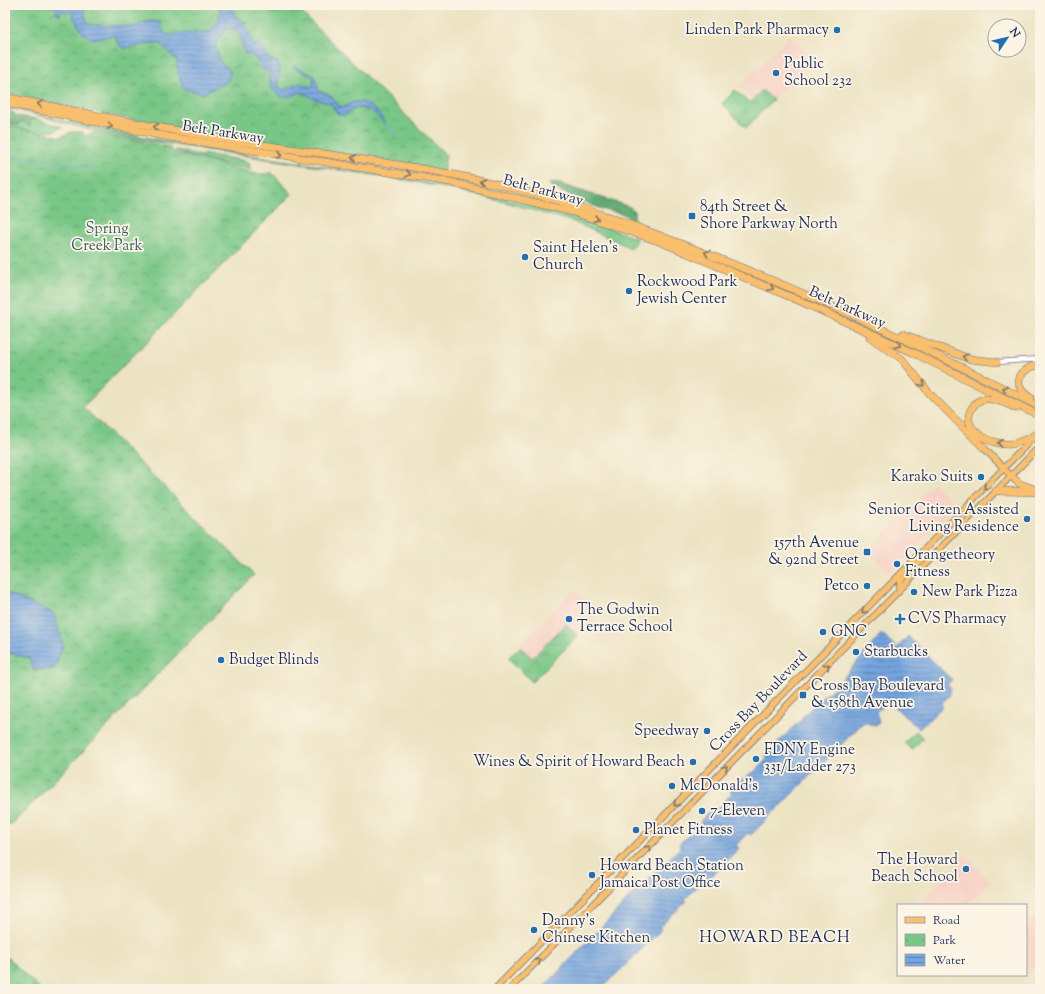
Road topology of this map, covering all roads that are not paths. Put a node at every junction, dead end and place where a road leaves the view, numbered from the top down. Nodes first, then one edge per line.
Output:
1 (5, 96) edge
2 (5, 103) edge
3 (636, 230) junction
4 (660, 239) junction
5 (837, 317) junction
6 (857, 318) junction
7 (1040, 359) edge
8 (997, 362) joint
9 (1040, 364) edge
10 (1040, 403) edge
11 (1040, 407) edge
12 (1040, 417) edge
13 (1038, 433) edge
14 (1040, 446) edge
15 (984, 448) joint
16 (1004, 468) junction
17 (1011, 476) junction
18 (996, 491) junction
19 (1040, 491) edge
20 (934, 540) junction
21 (899, 591) junction
22 (495, 989) edge
23 (510, 989) edge

3 -> 1 highway, Belt Parkway
2 -> 3 highway, Belt Parkway
3 - 4 highway, Belt Parkway
4 -> 5 highway, Belt Parkway
6 -> 4 highway, Belt Parkway
5 -> 12 highway, Belt Parkway
5 -> 15 highway
8 -> 6 highway
11 -> 6 highway, Belt Parkway
7 - 8 street
9 - 10 highway
13 -> 12 highway
13 - 16 main road, Cross Bay Boulevard
14 - 17 main road, Cross Bay Boulevard
15 - 16 main road
16 - 17 main road
16 -> 20 main road, Cross Bay Boulevard
17 - 18 main road, Cross Bay Boulevard
17 - 19 highway
18 - 19 highway
18 - 21 main road, Cross Bay Boulevard
20 - 21 main road
20 -> 22 main road, Cross Bay Boulevard
23 -> 21 main road, Cross Bay Boulevard

